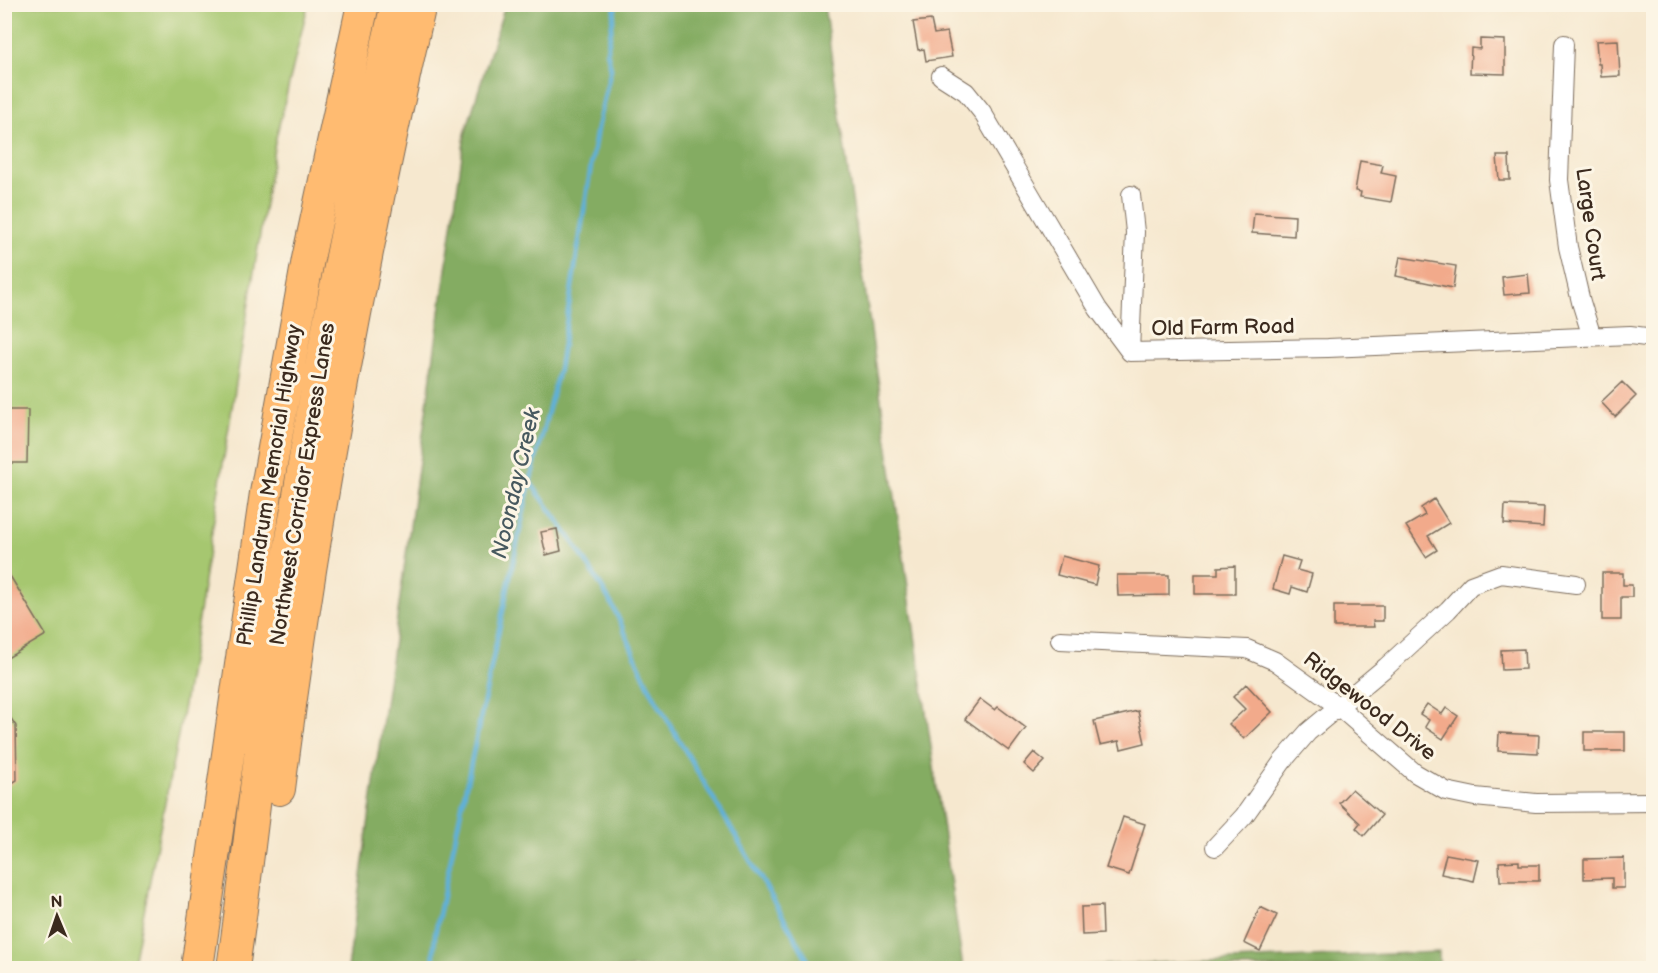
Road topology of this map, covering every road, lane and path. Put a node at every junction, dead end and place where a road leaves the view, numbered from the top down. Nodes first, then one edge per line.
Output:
1 (363, 4) edge
2 (397, 4) edge
3 (420, 4) edge
4 (1564, 44) dead end
5 (941, 76) dead end
6 (1131, 195) dead end
7 (1592, 337) junction
8 (1653, 338) edge
9 (1130, 352) junction
10 (1576, 584) dead end
11 (1060, 640) dead end
12 (1340, 707) junction
13 (1653, 801) edge
14 (1215, 848) dead end
15 (197, 969) edge
16 (233, 969) edge
17 (256, 969) edge

1 - 15 highway, Phillip Landrum Memorial Highway
2 - 16 highway, Northwest Corridor Express Lanes
3 - 17 highway
4 - 7 street, Large Court
5 - 9 street, Old Farm Road
6 - 9 street
7 - 8 street, Old Farm Road
7 - 9 street, Old Farm Road
10 - 12 street
11 - 12 street, Ridgewood Drive
12 - 13 street, Ridgewood Drive
12 - 14 street

